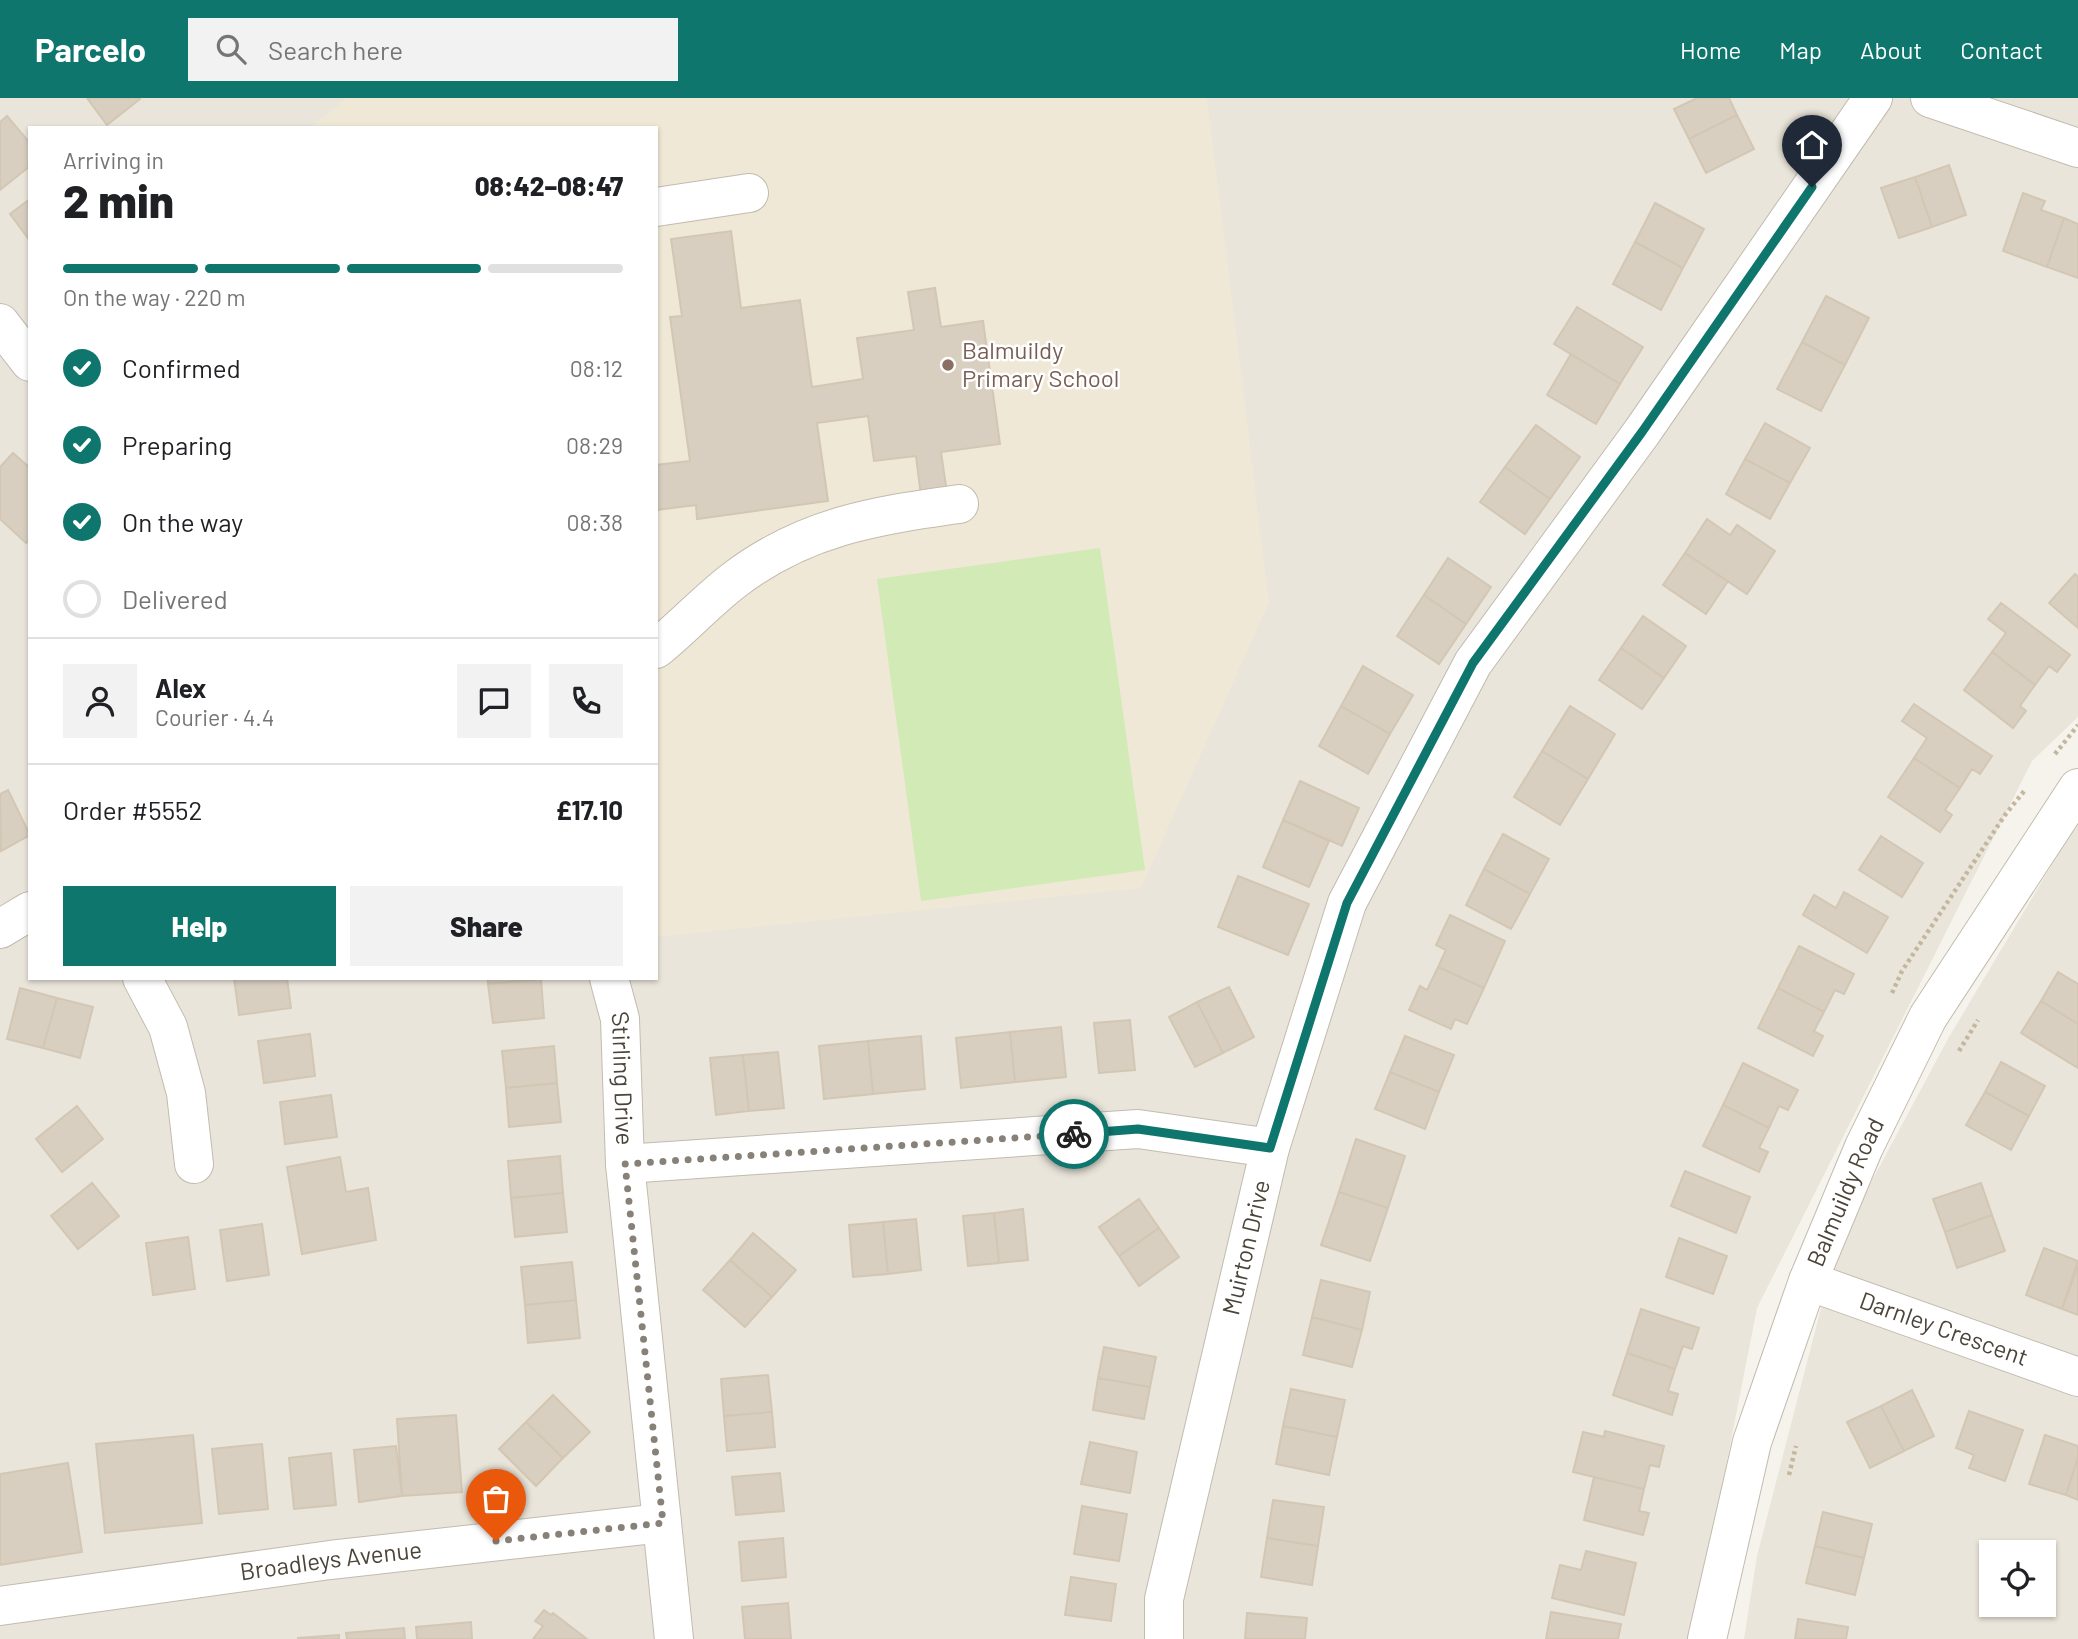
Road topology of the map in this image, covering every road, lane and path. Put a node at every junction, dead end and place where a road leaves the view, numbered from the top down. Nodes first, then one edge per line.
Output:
1 (1873, 98) edge
2 (1930, 98) edge
3 (2018, 111) edge
4 (2078, 148) edge
5 (749, 193) dead end
6 (658, 207) edge
7 (959, 504) dead end
8 (658, 647) edge
9 (2078, 788) edge
10 (28, 912) edge
11 (0, 929) edge
12 (143, 980) edge
13 (610, 980) edge
14 (1978, 1019) dead end
15 (1957, 1055) dead end
16 (1270, 1148) junction
17 (194, 1164) dead end
18 (625, 1164) junction
19 (1808, 1281) junction
20 (2078, 1377) edge
21 (1797, 1442) dead end
22 (1787, 1482) dead end
23 (663, 1523) junction
24 (0, 1606) edge
25 (674, 1639) edge
26 (1164, 1639) edge
27 (1707, 1639) edge

1 - 16 street, Muirton Drive
2 - 3 street
3 - 4 street
5 - 6 street
7 - 8 street
9 - 19 street, Balmuildy Road
10 - 11 street
12 - 17 street
13 - 18 street, Stirling Drive
14 - 15 path
16 - 18 street
16 - 26 street, Muirton Drive
18 - 23 street, Stirling Drive
19 - 20 street, Darnley Crescent
19 - 27 street, Balmuildy Road
21 - 22 path
23 - 24 street, Broadleys Avenue
23 - 25 street, Stirling Drive

